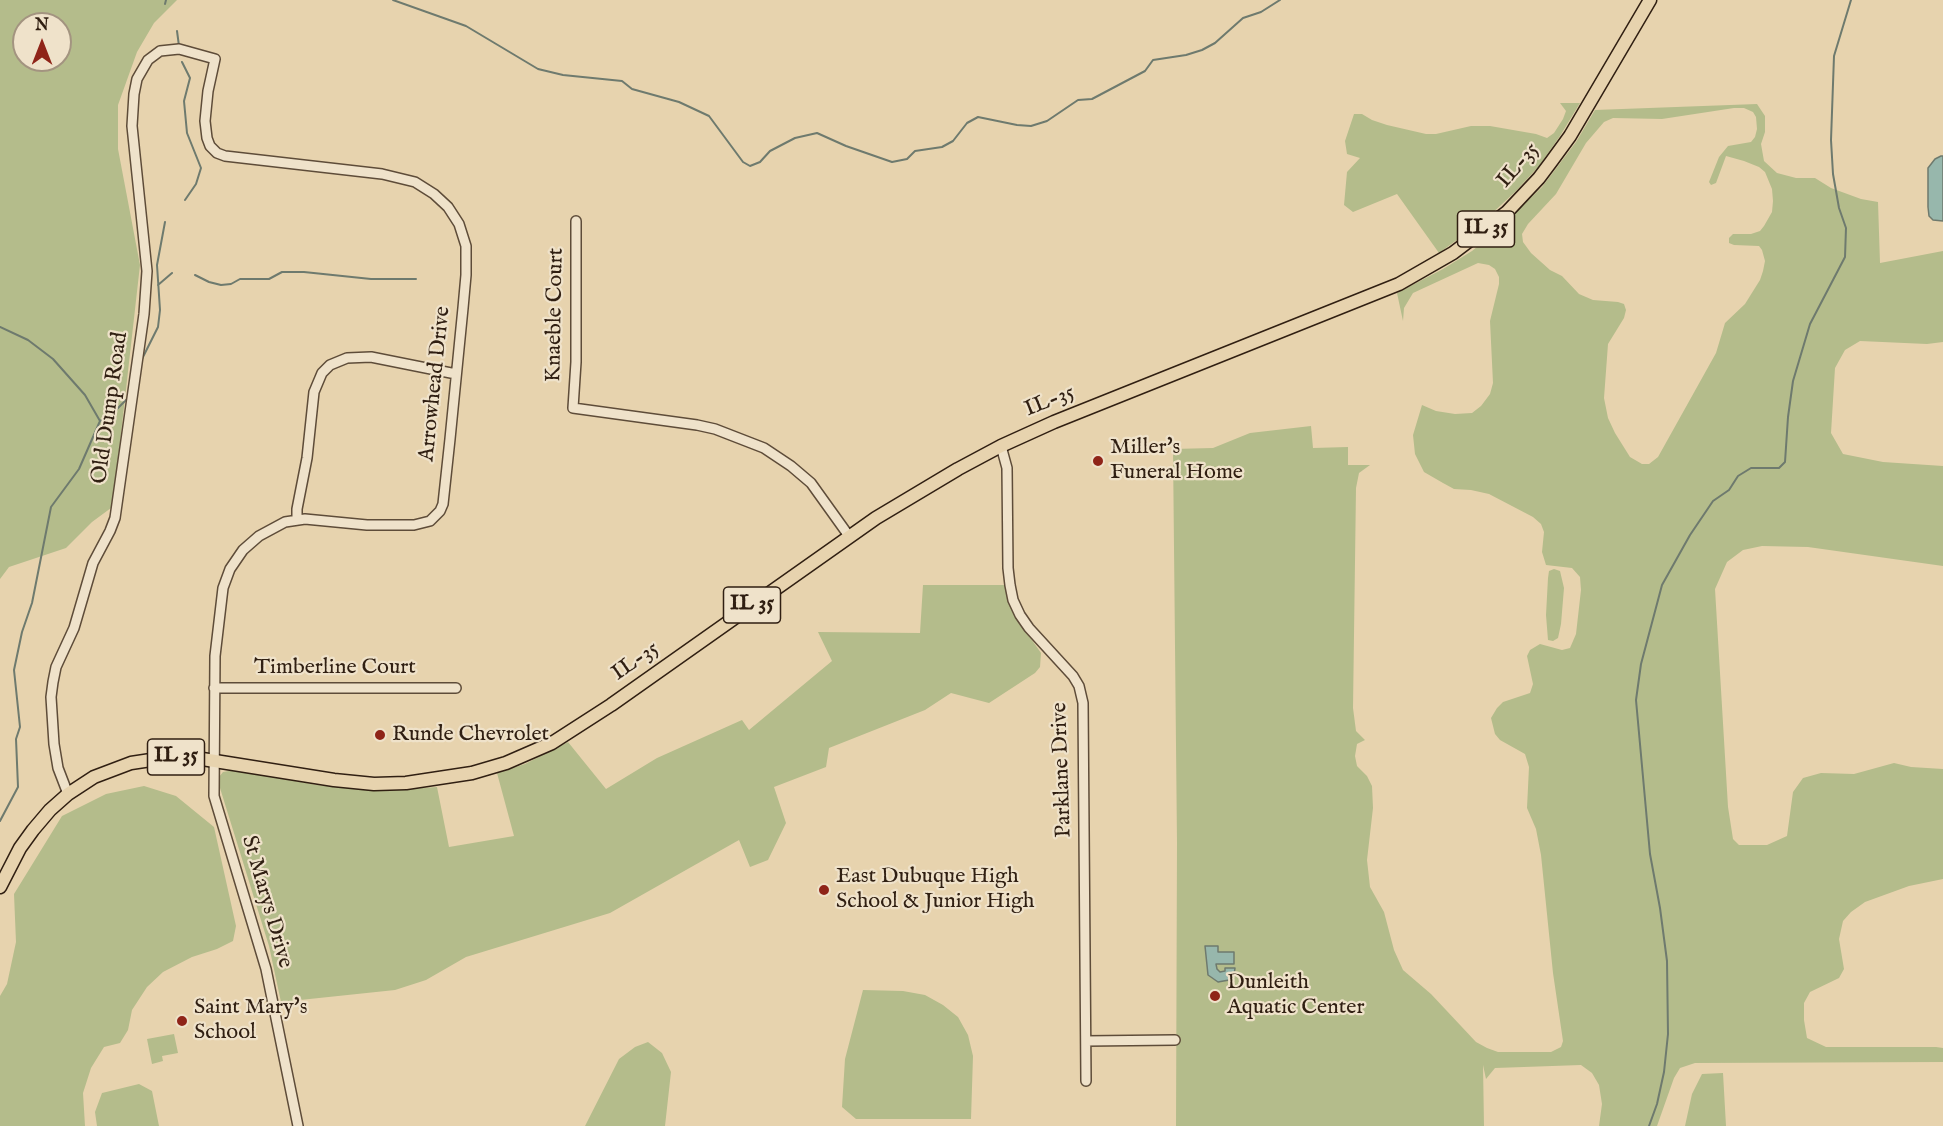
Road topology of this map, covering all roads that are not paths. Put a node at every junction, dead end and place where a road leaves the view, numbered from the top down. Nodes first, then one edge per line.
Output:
1 (1650, 0) edge
2 (188, 51) joint
3 (576, 221) dead end
4 (456, 374) junction
5 (1001, 446) junction
6 (297, 519) junction
7 (849, 536) junction
8 (214, 688) junction
9 (456, 688) dead end
10 (213, 760) junction
11 (68, 794) junction
12 (0, 887) edge
13 (1175, 1040) dead end
14 (1086, 1041) junction
15 (1086, 1081) dead end
16 (298, 1126) edge

1 - 5 main road, IL-35 / IL 35
2 - 4 street, Arrowhead Drive
2 - 11 street, Old Dump Road
3 - 7 street, Knaeble Court
4 - 6 street, Arrowhead Drive
4 - 6 street
5 - 7 main road, IL-35 / IL 35
5 - 14 street, Parklane Drive
6 - 8 street, Arrowhead Drive
7 - 10 main road, IL-35 / IL 35
8 - 9 street, Timberline Court
8 - 10 street, Arrowhead Drive
10 - 11 main road, IL 35
10 - 16 street, St Marys Drive
11 - 12 main road, IL 35
13 - 14 street
14 - 15 street, Parklane Drive

